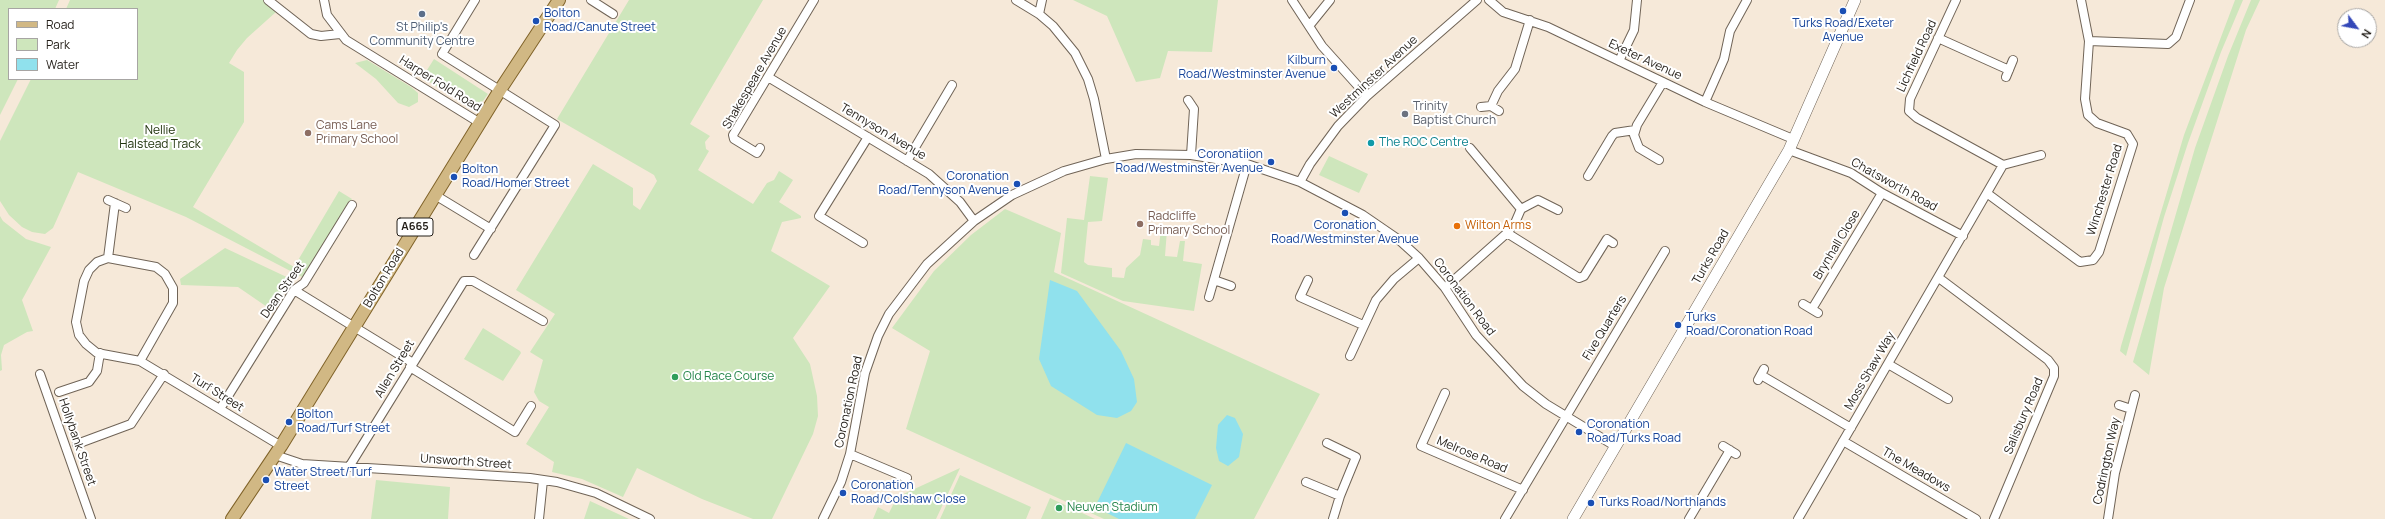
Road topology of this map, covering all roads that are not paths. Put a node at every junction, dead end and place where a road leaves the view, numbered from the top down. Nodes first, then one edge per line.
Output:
1 (268, 0) edge
2 (324, 0) edge
3 (474, 0) edge
4 (559, 0) edge
5 (591, 0) edge
6 (814, 0) edge
7 (1016, 0) edge
8 (1042, 0) edge
9 (1292, 0) edge
10 (1330, 0) edge
11 (1477, 0) edge
12 (1489, 0) edge
13 (1637, 0) edge
14 (1747, 0) edge
15 (1855, 0) edge
16 (1956, 0) edge
17 (2081, 0) edge
18 (2190, 0) edge
19 (613, 14) dead end
20 (1039, 14) junction
21 (1530, 20) junction
22 (1308, 26) junction
23 (340, 34) junction
24 (1938, 38) junction
25 (2089, 41) junction
26 (2014, 60) dead end
27 (1619, 61) junction
28 (768, 77) junction
29 (1663, 82) junction
30 (952, 85) dead end
31 (500, 90) junction
32 (1367, 96) junction
33 (1188, 100) dead end
34 (1705, 102) junction
35 (1491, 106) junction
36 (1481, 107) dead end
37 (1499, 111) dead end
38 (480, 123) junction
39 (1635, 130) junction
40 (868, 137) junction
41 (1793, 139) junction
42 (760, 148) dead end
43 (1470, 148) dead end
44 (1789, 150) junction
45 (1191, 155) junction
46 (2041, 155) dead end
47 (1106, 159) junction
48 (1659, 160) dead end
49 (907, 161) junction
50 (1248, 164) junction
51 (2003, 165) junction
52 (1588, 176) dead end
53 (1300, 182) junction
54 (1882, 193) junction
55 (1988, 194) junction
56 (435, 195) junction
57 (352, 205) dead end
58 (126, 208) dead end
59 (1521, 209) junction
60 (1558, 210) dead end
61 (974, 221) junction
62 (491, 229) junction
63 (1507, 233) junction
64 (1963, 236) junction
65 (863, 243) dead end
66 (1613, 243) dead end
67 (1665, 251) dead end
68 (474, 255) dead end
69 (108, 258) junction
70 (1419, 258) junction
71 (1939, 278) junction
72 (1214, 280) junction
73 (1308, 280) dead end
74 (1231, 286) dead end
75 (1445, 288) junction
76 (294, 290) junction
77 (1209, 297) dead end
78 (1803, 304) dead end
79 (539, 316) dead end
80 (1363, 325) junction
81 (354, 328) junction
82 (100, 353) junction
83 (1350, 356) dead end
84 (140, 361) junction
85 (1888, 364) junction
86 (412, 365) junction
87 (40, 374) dead end
88 (164, 374) junction
89 (1761, 374) dead end
90 (59, 392) dead end
91 (1445, 393) dead end
92 (2135, 395) dead end
93 (1949, 399) dead end
94 (2119, 405) dead end
95 (531, 406) dead end
96 (220, 409) junction
97 (2131, 409) junction
98 (1566, 417) junction
99 (1851, 428) junction
100 (1843, 441) junction
101 (1327, 443) dead end
102 (76, 444) dead end
103 (1615, 446) junction
104 (1729, 450) dead end
105 (278, 451) junction
106 (850, 454) junction
107 (349, 467) junction
108 (907, 478) dead end
109 (543, 480) junction
110 (1306, 482) dead end
111 (1523, 490) junction
112 (1340, 496) junction
113 (1801, 518) edge
114 (90, 519) edge
115 (232, 519) edge
116 (539, 519) edge
117 (650, 519) edge
118 (824, 519) edge
119 (1333, 519) edge
120 (1505, 519) edge
121 (1573, 519) edge
122 (1688, 519) edge
123 (1976, 519) edge
124 (1994, 519) edge
125 (2108, 519) edge

1 - 23 street
2 - 23 street, Harper Fold Road
3 - 31 street
4 - 31 main road, Bolton Road / A665
5 - 19 street
6 - 28 street, Shakespeare Avenue
7 - 20 street
8 - 20 street
9 - 22 street
10 - 22 street
11 - 32 street, Westminster Avenue
12 - 21 street, Exeter Avenue
13 - 27 street
14 - 34 street
15 - 41 street, Turks Road
16 - 24 street, Lichfield Road
17 - 25 street, Winchester Road
18 - 25 street
20 - 47 street
21 - 27 street, Exeter Avenue
21 - 35 street
22 - 32 street
23 - 38 street, Harper Fold Road
24 - 26 street
24 - 51 street, Lichfield Road
25 - 55 street, Winchester Road
27 - 29 street, Exeter Avenue
28 - 40 street, Tennyson Avenue
28 - 42 street, Shakespeare Avenue
29 - 34 street, Exeter Avenue
29 - 39 street
30 - 49 street
31 - 38 main road, Bolton Road / A665
31 - 62 street
32 - 53 street, Westminster Avenue
33 - 45 street
34 - 41 street, Exeter Avenue
35 - 36 street
35 - 37 street
38 - 56 main road, Bolton Road / A665
39 - 48 street
39 - 52 street
40 - 49 street, Tennyson Avenue
40 - 65 street
41 - 44 street, Turks Road
43 - 59 street
44 - 54 street, Chatsworth Road
44 - 103 street, Turks Road
45 - 47 street, Coronation Road
45 - 50 street, Coronation Road
46 - 51 street
47 - 61 street, Coronation Road
49 - 61 street, Tennyson Avenue
50 - 53 street, Coronation Road
50 - 72 street
51 - 55 street, Moss Shaw Way
53 - 70 street, Coronation Road
54 - 64 street, Chatsworth Road
54 - 78 street, Brynhall Close
55 - 64 street, Moss Shaw Way
56 - 62 street
56 - 81 main road, Bolton Road / A665
57 - 76 street, Dean Street
58 - 69 street
59 - 60 street
59 - 63 street
61 - 106 street, Coronation Road
62 - 68 street
63 - 66 street
63 - 75 street
64 - 71 street, Moss Shaw Way
67 - 98 street, Five Quarters
69 - 82 street
69 - 84 street
70 - 75 street, Coronation Road
70 - 80 street
71 - 85 street, Moss Shaw Way
71 - 124 street, Salisbury Road
72 - 74 street
72 - 77 street
73 - 80 street
75 - 98 street, Coronation Road
76 - 81 street
76 - 96 street, Dean Street
79 - 86 street, Allen Street
80 - 83 street
81 - 86 street
81 - 105 main road, Bolton Road / A665
82 - 84 street
82 - 90 street
84 - 88 street, Turf Street
85 - 93 street
85 - 99 street, Moss Shaw Way
86 - 95 street
86 - 107 street, Allen Street
87 - 114 street, Hollybank Street
88 - 96 street, Turf Street
88 - 102 street
89 - 99 street
91 - 111 street, Melrose Road
92 - 97 street, Codrington Way
94 - 97 street, Codrington Way
96 - 105 street, Turf Street
97 - 125 street, Codrington Way
98 - 103 street, Coronation Road
98 - 111 street, Five Quarters
99 - 100 street, Moss Shaw Way
100 - 113 street, Moss Shaw Way
100 - 123 street, The Meadows
101 - 112 street
103 - 121 street, Turks Road
104 - 122 street
105 - 107 street, Unsworth Street
105 - 115 main road, A665
106 - 108 street
106 - 118 street, Coronation Road
107 - 109 street, Unsworth Street
109 - 116 street
109 - 117 street, Unsworth Street
110 - 112 street
111 - 120 street, Five Quarters
112 - 119 street

